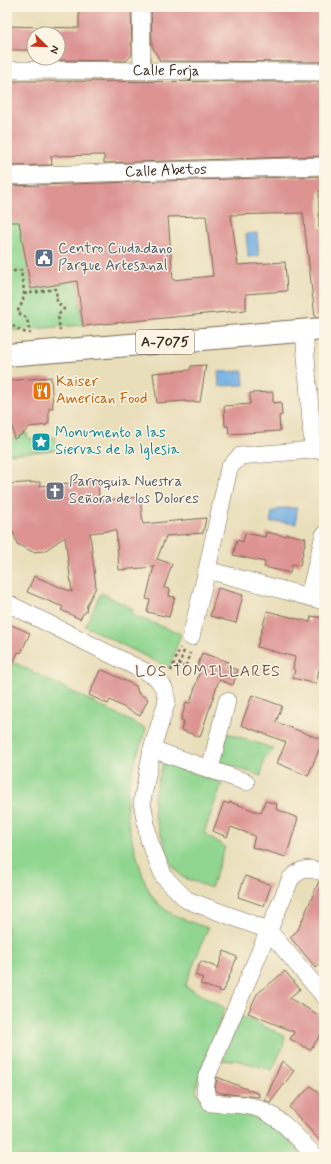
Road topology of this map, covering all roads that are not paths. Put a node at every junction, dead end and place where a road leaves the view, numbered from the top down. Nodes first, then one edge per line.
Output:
1 (141, 7) edge
2 (7, 70) edge
3 (142, 70) junction
4 (324, 72) edge
5 (324, 166) edge
6 (7, 176) edge
7 (314, 330) edge
8 (7, 355) edge
9 (319, 449) edge
10 (324, 535) edge
11 (207, 570) junction
12 (317, 599) edge
13 (7, 603) edge
14 (191, 637) road end
15 (227, 701) dead end
16 (152, 749) junction
17 (210, 769) junction
18 (246, 782) dead end
19 (324, 872) edge
20 (268, 930) junction
21 (324, 996) edge
22 (316, 1157) edge

1 - 3 street
2 - 3 street, Calle Forja
3 - 4 street, Calle Forja
5 - 6 street, Calle Abetos
7 - 8 main road, A-7075
7 - 9 street
9 - 11 street
10 - 12 street
11 - 12 street
11 - 14 street
13 - 16 street
15 - 17 street
16 - 17 street
16 - 20 street
17 - 18 street
19 - 20 street
20 - 21 street
20 - 22 street

